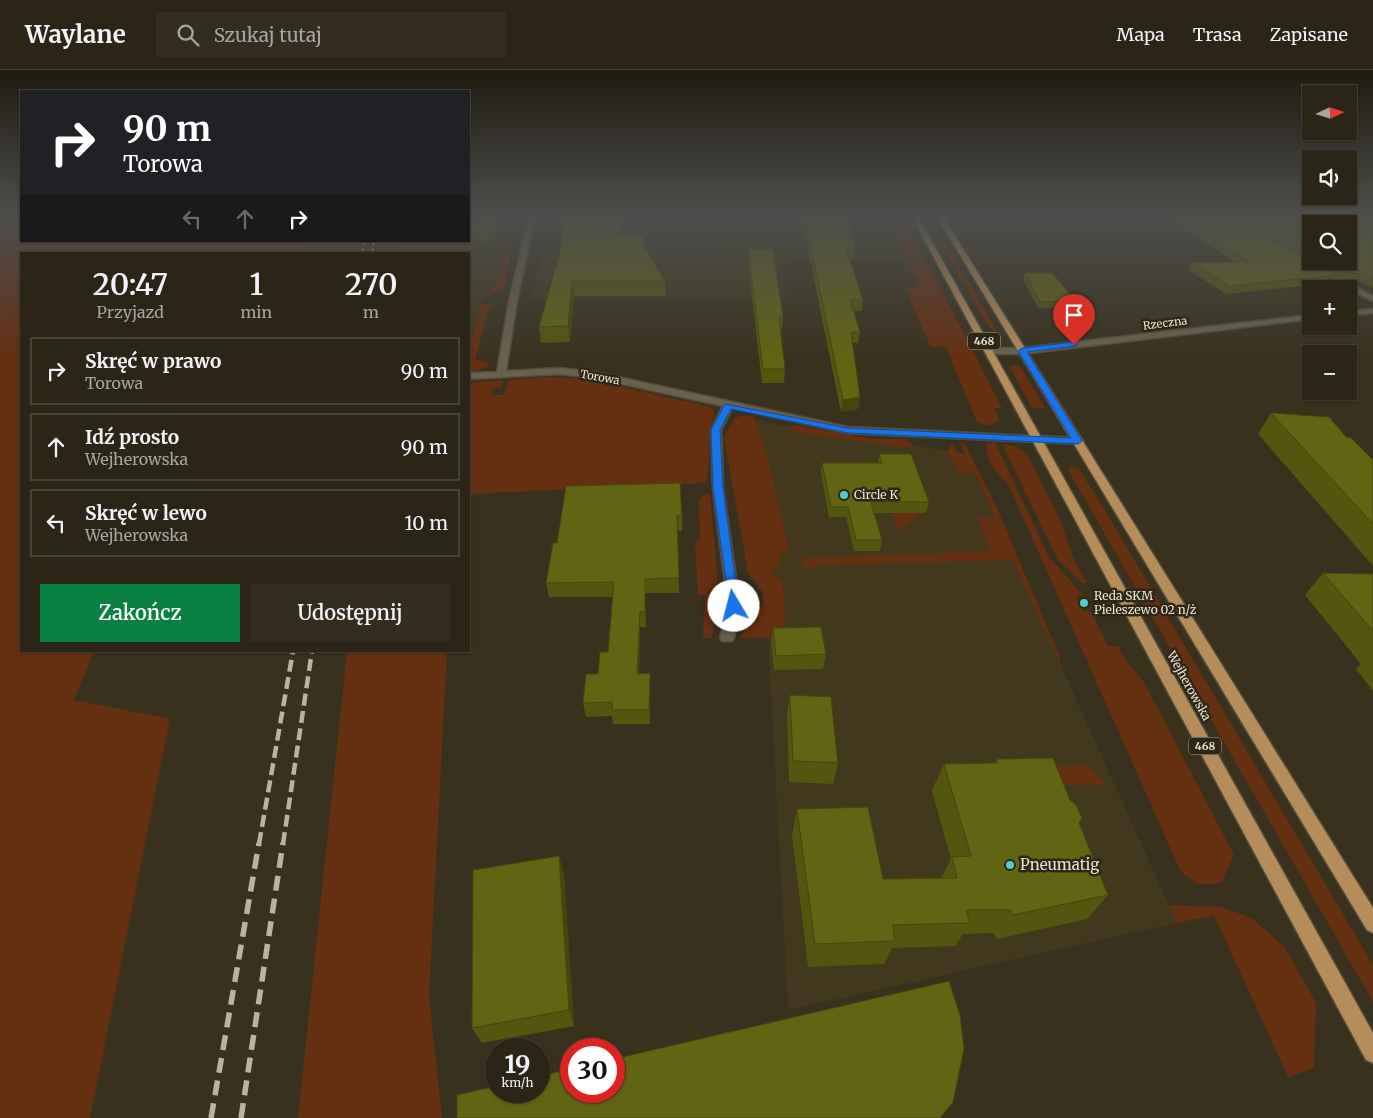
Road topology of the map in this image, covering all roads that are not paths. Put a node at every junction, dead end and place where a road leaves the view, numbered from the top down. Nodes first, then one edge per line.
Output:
1 (521, 264) edge
2 (941, 264) edge
3 (969, 264) edge
4 (1317, 270) edge
5 (1373, 299) edge
6 (1373, 311) edge
7 (1357, 312) edge
8 (1302, 318) edge
9 (989, 351) junction
10 (1022, 351) junction
11 (502, 374) junction
12 (470, 376) edge
13 (728, 406) junction
14 (1037, 439) junction
15 (1078, 441) junction
16 (727, 638) dead end
17 (1373, 924) edge
18 (1373, 1053) edge

1 - 11 street
2 - 9 main road, Wejherowska / 468
3 - 10 main road, 468
4 - 5 street
6 - 7 street
8 - 10 street, Rzeczna
9 - 10 street
9 - 14 main road, Wejherowska / 468
10 - 15 main road, 468
11 - 12 street, Torowa
11 - 13 street, Torowa
13 - 14 street, Torowa
13 - 16 street
14 - 15 street
14 - 18 main road, Wejherowska / 468
15 - 17 main road, 468

